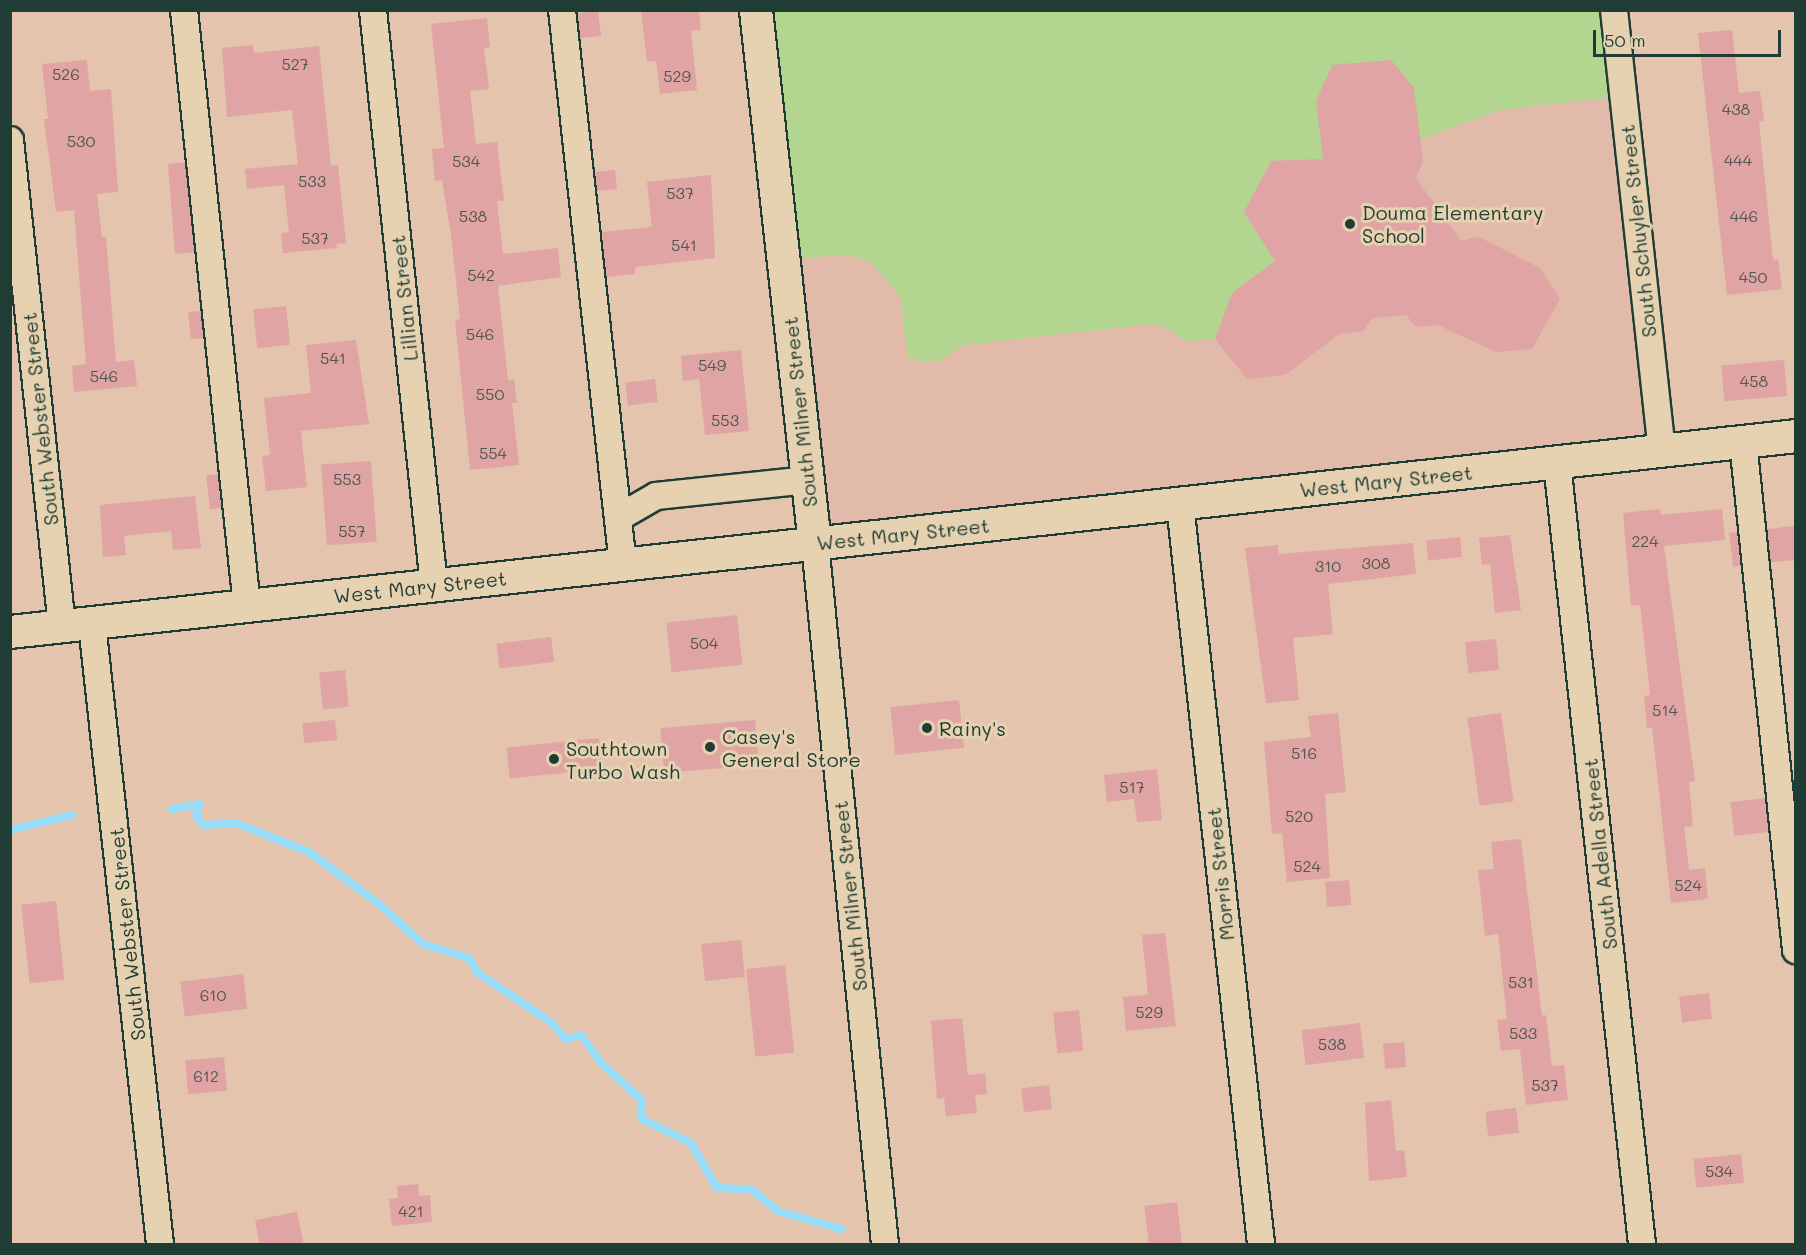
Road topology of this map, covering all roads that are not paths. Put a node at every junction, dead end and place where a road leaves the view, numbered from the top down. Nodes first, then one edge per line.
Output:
1 (184, 10) edge
2 (373, 10) edge
3 (562, 10) edge
4 (756, 10) edge
5 (1614, 10) edge
6 (10, 140) edge
7 (1796, 436) edge
8 (1743, 442) junction
9 (1662, 451) junction
10 (1557, 463) junction
11 (808, 480) junction
12 (1180, 504) junction
13 (618, 518) junction
14 (815, 544) junction
15 (623, 565) junction
16 (434, 586) junction
17 (247, 606) junction
18 (77, 625) junction
19 (10, 632) edge
20 (1796, 951) edge
21 (160, 1245) edge
22 (885, 1245) edge
23 (1261, 1245) edge
24 (1642, 1245) edge

1 - 17 street
2 - 16 street, Lillian Street
3 - 13 street
4 - 11 main road, South Milner Street
5 - 9 street, South Schuyler Street
6 - 18 street, South Webster Street
7 - 8 main road, West Mary Street
8 - 9 main road, West Mary Street
8 - 20 street
9 - 10 main road, West Mary Street
10 - 12 main road, West Mary Street
10 - 24 street, South Adella Street
11 - 13 street
11 - 14 main road, South Milner Street
12 - 14 main road, West Mary Street
12 - 23 street, Morris Street
13 - 15 street
14 - 15 main road, West Mary Street
14 - 22 street, South Milner Street
15 - 16 main road, West Mary Street
16 - 17 main road, West Mary Street
17 - 18 main road, West Mary Street
18 - 19 main road, West Mary Street
18 - 21 street, South Webster Street

